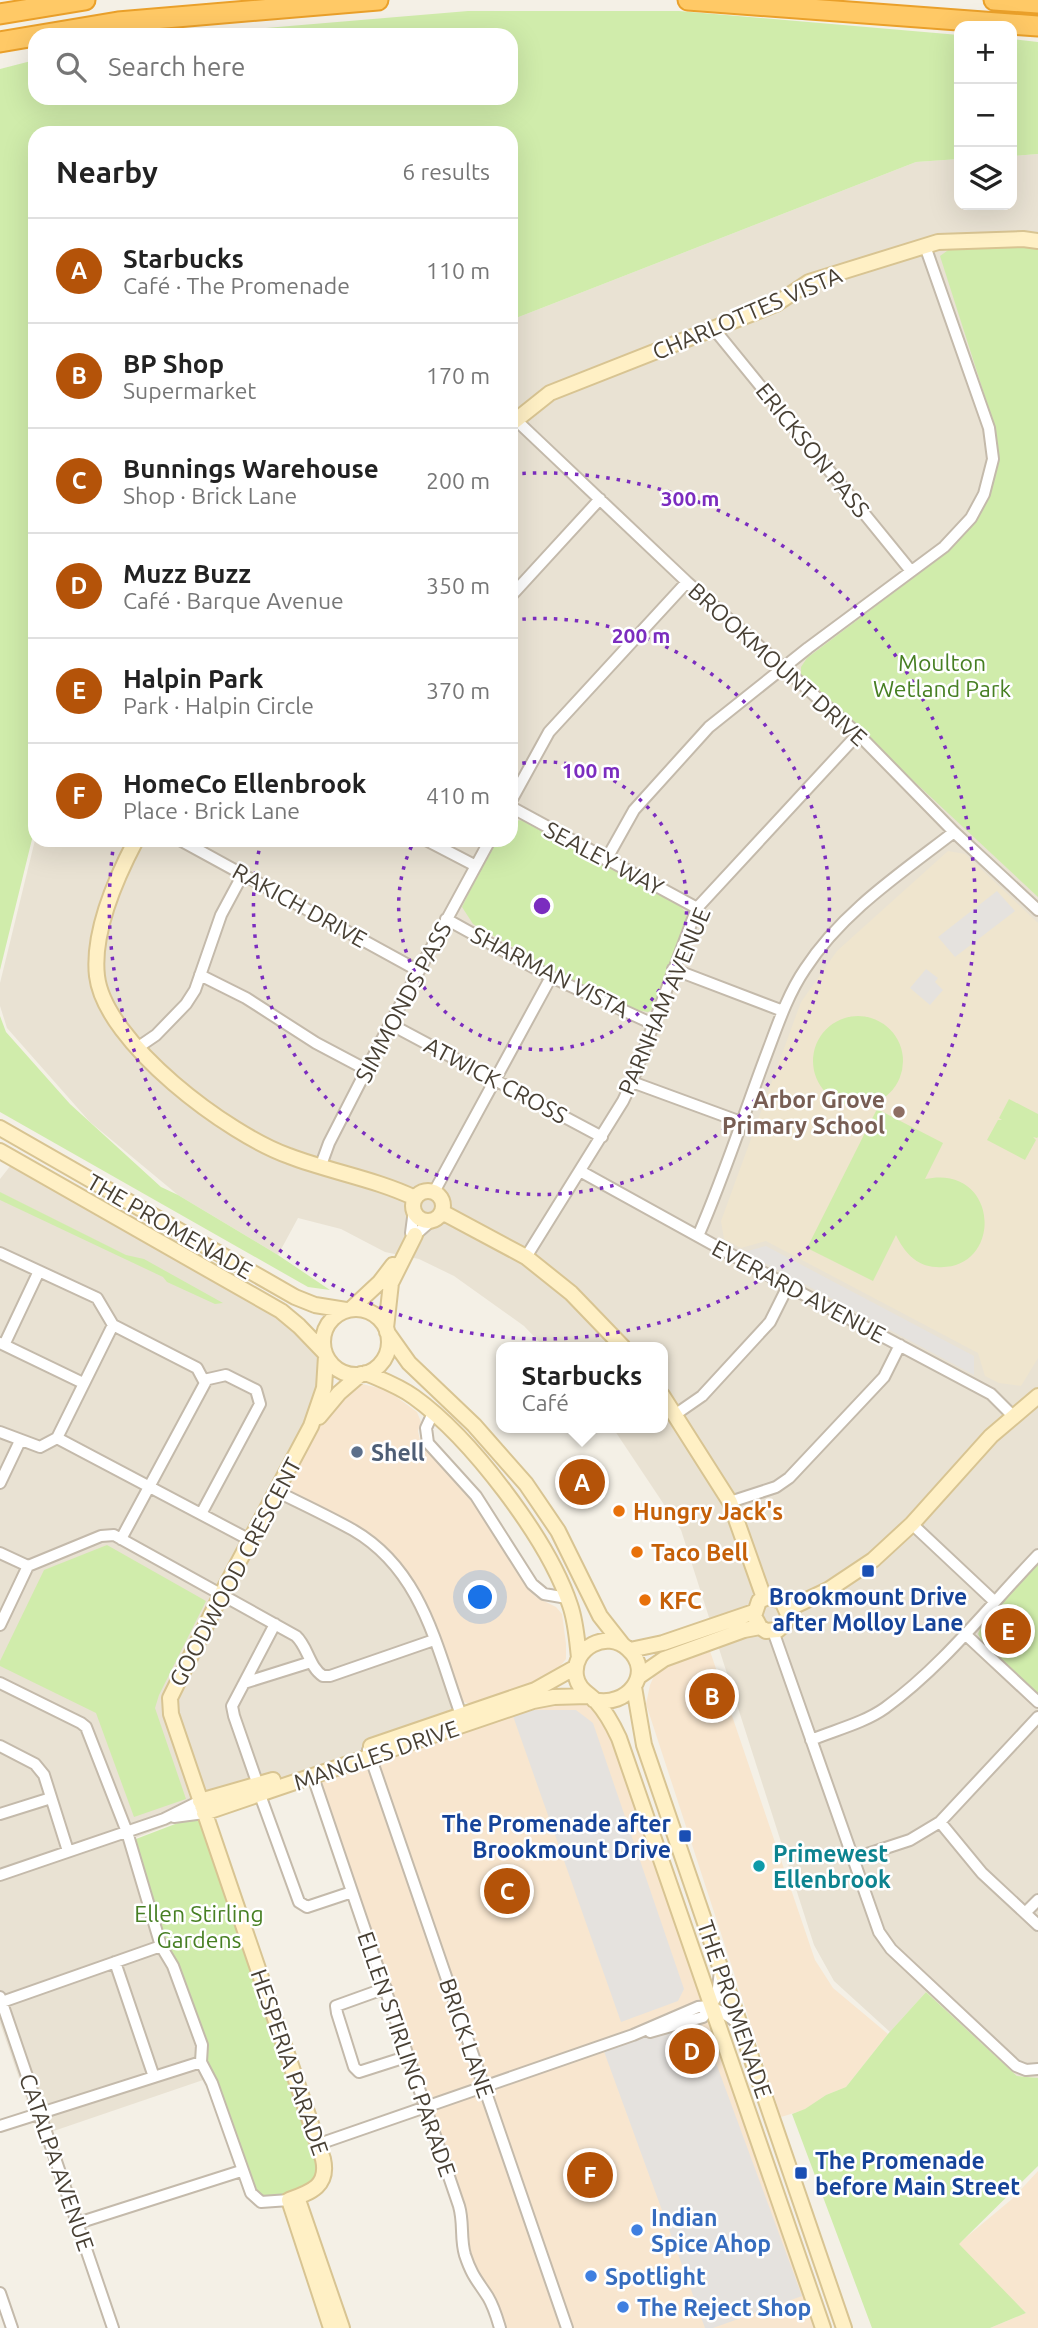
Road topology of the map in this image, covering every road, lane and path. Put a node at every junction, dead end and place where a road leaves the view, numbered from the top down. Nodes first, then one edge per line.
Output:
1 (85, 0) edge
2 (378, 0) edge
3 (688, 0) edge
4 (994, 0) edge
5 (1038, 3) edge
6 (0, 14) edge
7 (1038, 26) edge
8 (76, 28) edge
9 (28, 37) edge
10 (0, 42) edge
11 (1038, 241) edge
12 (925, 246) junction
13 (714, 329) junction
14 (518, 418) edge
15 (518, 426) edge
16 (600, 499) junction
17 (911, 571) junction
18 (687, 582) junction
19 (518, 588) edge
20 (785, 667) junction
21 (858, 734) junction
22 (518, 788) edge
23 (518, 811) edge
24 (954, 832) junction
25 (132, 847) edge
26 (193, 847) edge
27 (439, 847) edge
28 (486, 847) edge
29 (606, 860) junction
30 (476, 866) junction
31 (243, 874) junction
32 (698, 908) junction
33 (1038, 910) edge
34 (446, 919) junction
35 (673, 969) junction
36 (419, 971) junction
37 (200, 975) junction
38 (551, 977) junction
39 (782, 1012) junction
40 (390, 1024) junction
41 (653, 1024) junction
42 (137, 1048) junction
43 (367, 1070) junction
44 (496, 1080) junction
45 (632, 1082) junction
46 (741, 1122) junction
47 (0, 1128) edge
48 (602, 1137) junction
49 (0, 1151) edge
50 (321, 1166) junction
51 (580, 1171) junction
52 (434, 1192) junction
53 (414, 1204) junction
54 (436, 1217) junction
55 (413, 1234) junction
56 (698, 1236) junction
57 (0, 1253) edge
58 (526, 1257) junction
59 (39, 1271) junction
60 (788, 1286) junction
61 (348, 1310) junction
62 (113, 1325) junction
63 (387, 1330) junction
64 (619, 1342) edge
65 (2, 1344) edge
66 (900, 1345) junction
67 (325, 1354) junction
68 (364, 1374) junction
69 (204, 1380) junction
70 (83, 1383) junction
71 (1038, 1396) edge
72 (668, 1402) edge
73 (433, 1413) junction
74 (676, 1414) junction
75 (1013, 1416) junction
76 (312, 1426) junction
77 (0, 1432) edge
78 (57, 1438) junction
79 (20, 1441) junction
80 (0, 1483) edge
81 (150, 1486) junction
82 (276, 1491) junction
83 (730, 1502) junction
84 (201, 1514) junction
85 (912, 1524) junction
86 (121, 1539) junction
87 (250, 1540) junction
88 (0, 1553) edge
89 (1038, 1555) edge
90 (28, 1566) junction
91 (221, 1595) junction
92 (567, 1598) junction
93 (764, 1598) junction
94 (994, 1601) junction
95 (788, 1609) junction
96 (754, 1612) junction
97 (275, 1624) junction
98 (0, 1625) edge
99 (766, 1629) junction
100 (965, 1634) junction
101 (434, 1640) junction
102 (626, 1647) junction
103 (311, 1662) junction
104 (577, 1663) junction
105 (636, 1682) junction
106 (0, 1683) edge
107 (244, 1683) junction
108 (591, 1698) junction
109 (518, 1701) junction
110 (1038, 1702) edge
111 (461, 1715) junction
112 (1038, 1717) edge
113 (811, 1740) junction
114 (0, 1746) edge
115 (369, 1752) junction
116 (313, 1777) junction
117 (259, 1790) junction
118 (51, 1798) junction
119 (202, 1807) junction
120 (0, 1814) edge
121 (940, 1822) junction
122 (127, 1832) junction
123 (68, 1851) junction
124 (852, 1859) junction
125 (0, 1875) edge
126 (352, 1892) junction
127 (1038, 1900) edge
128 (1026, 1913) junction
129 (1038, 1925) edge
130 (161, 1946) junction
131 (115, 1962) junction
132 (720, 1966) junction
133 (386, 1988) junction
134 (1, 1999) edge
135 (711, 2008) junction
136 (740, 2025) junction
137 (409, 2056) junction
138 (201, 2062) junction
139 (1038, 2069) edge
140 (154, 2077) junction
141 (485, 2087) junction
142 (426, 2107) junction
143 (40, 2114) junction
144 (0, 2126) edge
145 (319, 2144) junction
146 (241, 2171) junction
147 (293, 2198) junction
148 (78, 2223) junction
149 (0, 2293) edge
150 (12, 2328) edge
151 (113, 2328) edge
152 (331, 2328) edge
153 (342, 2328) edge
154 (500, 2328) edge
155 (567, 2328) edge
156 (823, 2328) edge
157 (844, 2328) edge

1 - 6 highway
2 - 8 highway
3 - 7 highway
4 - 5 highway
9 - 10 highway
11 - 12 street, CHARLOTTES VISTA
12 - 13 street, CHARLOTTES VISTA
12 - 17 street
13 - 14 street, CHARLOTTES VISTA
13 - 17 street, ERICKSON PASS
15 - 16 street, BROOKMOUNT DRIVE
16 - 18 street, BROOKMOUNT DRIVE
16 - 19 street
17 - 20 street
18 - 20 street, BROOKMOUNT DRIVE
18 - 22 street
20 - 21 street, BROOKMOUNT DRIVE
20 - 29 street
21 - 24 street, BROOKMOUNT DRIVE
21 - 32 street, PARNHAM AVENUE
23 - 29 street, SEALEY WAY
24 - 33 street, BROOKMOUNT DRIVE
24 - 39 street
25 - 42 street
26 - 31 street, RAKICH DRIVE
27 - 30 street
28 - 30 street, SIMMONDS PASS
29 - 32 street, SEALEY WAY
30 - 34 street, SIMMONDS PASS
31 - 36 street, RAKICH DRIVE
31 - 37 street
32 - 35 street, PARNHAM AVENUE
34 - 36 street, SIMMONDS PASS
34 - 38 street, SHARMAN VISTA
35 - 39 street
35 - 41 street, PARNHAM AVENUE
36 - 40 street, SIMMONDS PASS
37 - 42 street
37 - 43 street
38 - 41 street, SHARMAN VISTA
38 - 44 street
39 - 46 street
40 - 43 street, SIMMONDS PASS
40 - 44 street, ATWICK CROSS
41 - 45 street, PARNHAM AVENUE
42 - 50 street
43 - 50 street, SIMMONDS PASS
44 - 48 street, ATWICK CROSS
44 - 52 street
45 - 46 street
45 - 48 street, PARNHAM AVENUE
46 - 56 street
47 - 61 street, THE PROMENADE
48 - 51 street, PARNHAM AVENUE
49 - 67 street, THE PROMENADE
50 - 53 street
51 - 56 street, EVERARD AVENUE
51 - 58 street, PARNHAM AVENUE
52 - 53 street
52 - 54 street
53 - 54 street
53 - 55 street
54 - 55 street
54 - 58 street
55 - 61 street
55 - 63 street
56 - 60 street, EVERARD AVENUE
57 - 59 street
58 - 64 street
59 - 62 street
59 - 65 street
60 - 66 street, EVERARD AVENUE
60 - 74 street
61 - 63 street
61 - 67 street
62 - 69 street
62 - 70 street
63 - 68 street
63 - 102 street
65 - 70 street
66 - 75 street, EVERARD AVENUE
66 - 83 street
67 - 68 street
67 - 76 street, GOODWOOD CRESCENT
68 - 73 street
68 - 76 street, GOODWOOD CRESCENT
69 - 81 street
69 - 84 street
70 - 78 street
71 - 75 street
72 - 74 street
73 - 92 street
73 - 92 street
74 - 83 street
75 - 85 street
76 - 82 street, GOODWOOD CRESCENT
77 - 79 street
78 - 79 street
78 - 81 street
79 - 80 street
81 - 84 street
81 - 86 street
82 - 87 street, GOODWOOD CRESCENT
82 - 101 street
83 - 93 street
84 - 87 street
85 - 94 street
85 - 95 street
86 - 90 street
86 - 91 street
87 - 91 street, GOODWOOD CRESCENT
88 - 90 street
89 - 94 street
90 - 98 street
91 - 97 street
91 - 119 street, GOODWOOD CRESCENT
92 - 104 street
93 - 95 street
93 - 96 street
94 - 100 street
95 - 99 street
96 - 99 street
96 - 102 street
97 - 103 street
97 - 107 street
99 - 105 street
99 - 113 street
100 - 110 street
100 - 113 street
101 - 103 street
101 - 111 street
102 - 104 street
102 - 105 street
103 - 107 street
104 - 108 street
104 - 109 street, MANGLES DRIVE
105 - 108 street
105 - 132 street, THE PROMENADE
106 - 122 street
107 - 117 street
108 - 109 street, MANGLES DRIVE
108 - 135 street, THE PROMENADE
109 - 111 street, MANGLES DRIVE
109 - 115 street, MANGLES DRIVE
111 - 115 street, MANGLES DRIVE
112 - 121 street
113 - 124 street
114 - 118 street
115 - 116 street, MANGLES DRIVE
115 - 117 street, MANGLES DRIVE
115 - 141 street, BRICK LANE
116 - 117 street, MANGLES DRIVE
116 - 126 street, ELLEN STIRLING PARADE
117 - 119 street, MANGLES DRIVE
117 - 126 street
118 - 120 street
118 - 123 street
119 - 122 street, MANGLES DRIVE
119 - 145 street, HESPERIA PARADE
121 - 124 street
121 - 128 street
122 - 123 street, MANGLES DRIVE
122 - 130 street
123 - 125 street, MANGLES DRIVE
124 - 139 street
126 - 133 street, ELLEN STIRLING PARADE
127 - 128 street
128 - 129 street
130 - 131 street
130 - 138 street
131 - 134 street
131 - 140 street
132 - 135 street
132 - 136 street, THE PROMENADE
133 - 137 street, ELLEN STIRLING PARADE
133 - 137 street
134 - 143 street, CATALPA AVENUE
135 - 136 street
135 - 141 street
135 - 156 street, THE PROMENADE
136 - 157 street, THE PROMENADE
137 - 142 street, ELLEN STIRLING PARADE
138 - 140 street
138 - 146 street
140 - 143 street
141 - 142 street
141 - 155 street, BRICK LANE
142 - 145 street
142 - 154 street, ELLEN STIRLING PARADE
143 - 144 street
143 - 148 street, CATALPA AVENUE
145 - 147 street, HESPERIA PARADE
146 - 147 street
146 - 148 street
147 - 152 street
147 - 153 street
148 - 151 street, CATALPA AVENUE
149 - 150 street

